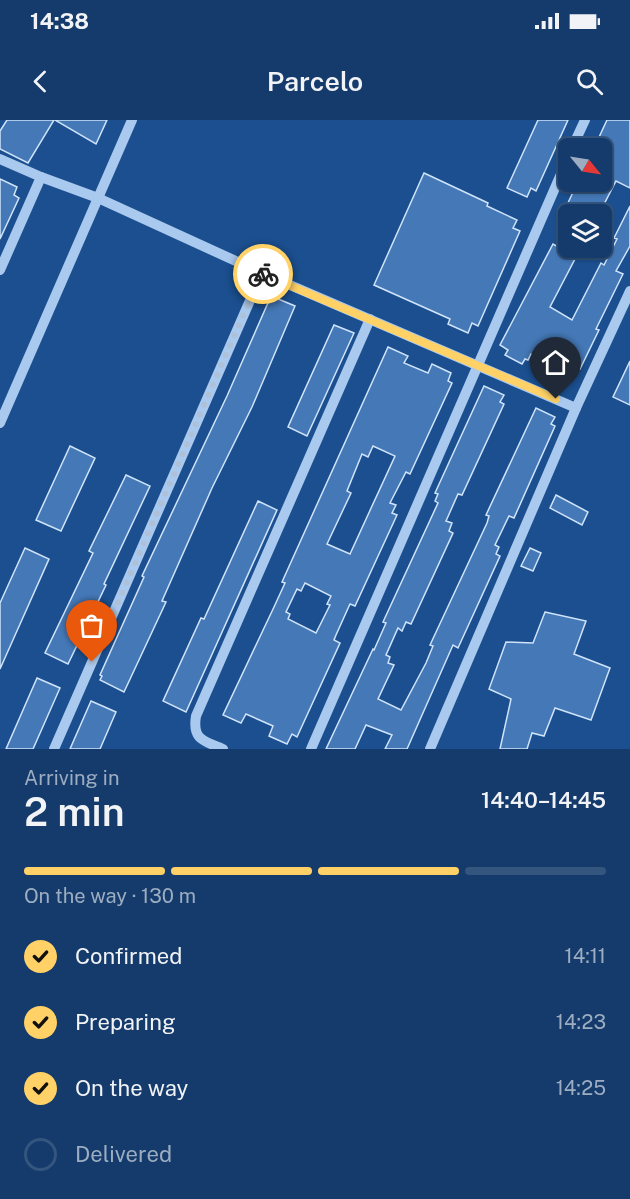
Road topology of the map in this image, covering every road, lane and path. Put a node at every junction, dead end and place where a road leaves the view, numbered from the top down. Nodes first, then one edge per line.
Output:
1 (132, 120) edge
2 (585, 120) edge
3 (577, 138) edge
4 (0, 159) edge
5 (41, 177) junction
6 (558, 181) edge
7 (98, 198) junction
8 (0, 270) edge
9 (262, 273) junction
10 (630, 291) edge
11 (370, 320) junction
12 (477, 365) junction
13 (576, 408) junction
14 (0, 423) edge
15 (54, 749) edge
16 (223, 749) edge
17 (311, 749) edge
18 (430, 749) edge

1 - 7 street
2 - 3 street
4 - 5 street
5 - 7 street
5 - 8 street
6 - 12 street
7 - 9 street
7 - 14 street
9 - 11 street
9 - 15 street
10 - 13 street
11 - 12 street
11 - 16 street
12 - 13 street
12 - 17 street
13 - 18 street

